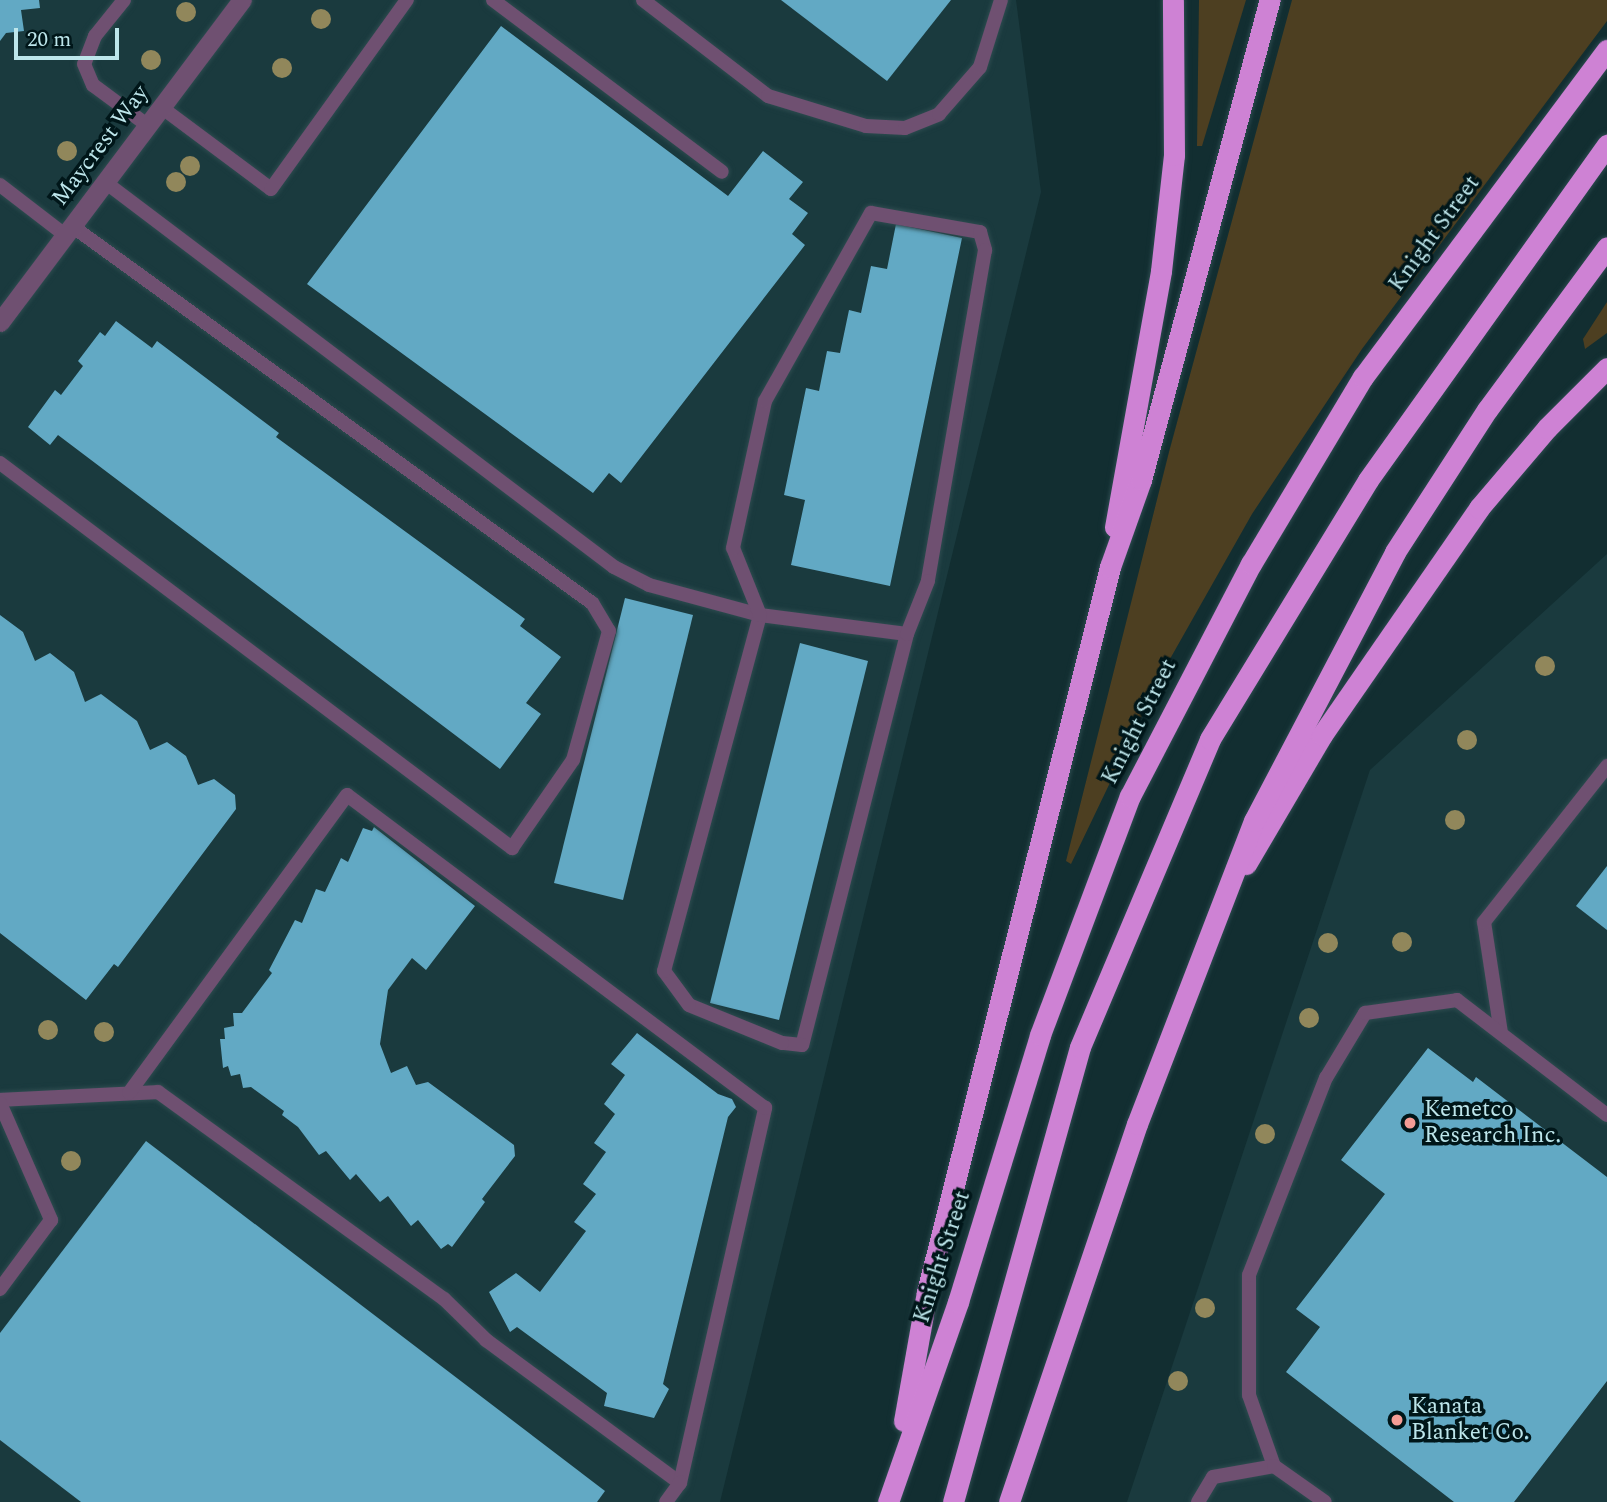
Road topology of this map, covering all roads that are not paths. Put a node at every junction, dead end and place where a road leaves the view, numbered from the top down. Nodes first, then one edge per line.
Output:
1 (124, 0) edge
2 (242, 0) edge
3 (407, 0) edge
4 (493, 0) edge
5 (643, 0) edge
6 (1001, 0) edge
7 (1173, 0) edge
8 (1270, 0) edge
9 (1607, 50) edge
10 (161, 107) junction
11 (147, 125) junction
12 (1607, 145) edge
13 (722, 172) dead end
14 (105, 182) junction
15 (0, 185) edge
16 (69, 230) junction
17 (1607, 247) edge
18 (0, 322) edge
19 (1607, 368) edge
20 (0, 463) edge
21 (1110, 567) junction
22 (760, 615) junction
23 (907, 634) junction
24 (1607, 766) edge
25 (1216, 910) junction
26 (1501, 1033) junction
27 (129, 1093) junction
28 (0, 1101) edge
29 (1607, 1115) edge
30 (0, 1289) edge
31 (1274, 1466) junction
32 (895, 1474) junction
33 (680, 1483) junction
34 (666, 1502) edge
35 (677, 1502) edge
36 (888, 1502) edge
37 (953, 1502) edge
38 (1009, 1502) edge
39 (1199, 1502) edge
40 (1325, 1502) edge

1 - 11 lane
2 - 10 street, Maycrest Way
3 - 10 lane
4 - 13 lane
5 - 6 lane
7 - 21 highway
8 - 21 highway
9 - 32 highway, Knight Street
10 - 11 street, Maycrest Way
11 - 14 street, Maycrest Way
12 - 37 highway
14 - 16 street, Maycrest Way
14 - 22 lane
15 - 16 lane
16 - 18 street, Maycrest Way
16 - 20 lane
17 - 25 highway
19 - 25 highway
21 - 32 highway
22 - 23 lane
22 - 23 lane
22 - 23 lane
24 - 26 lane
25 - 38 highway
26 - 29 lane
26 - 31 lane
27 - 28 lane
27 - 33 lane
27 - 33 lane
28 - 30 lane
31 - 39 lane
31 - 40 lane
32 - 36 highway, Knight Street
33 - 34 lane
33 - 35 lane

